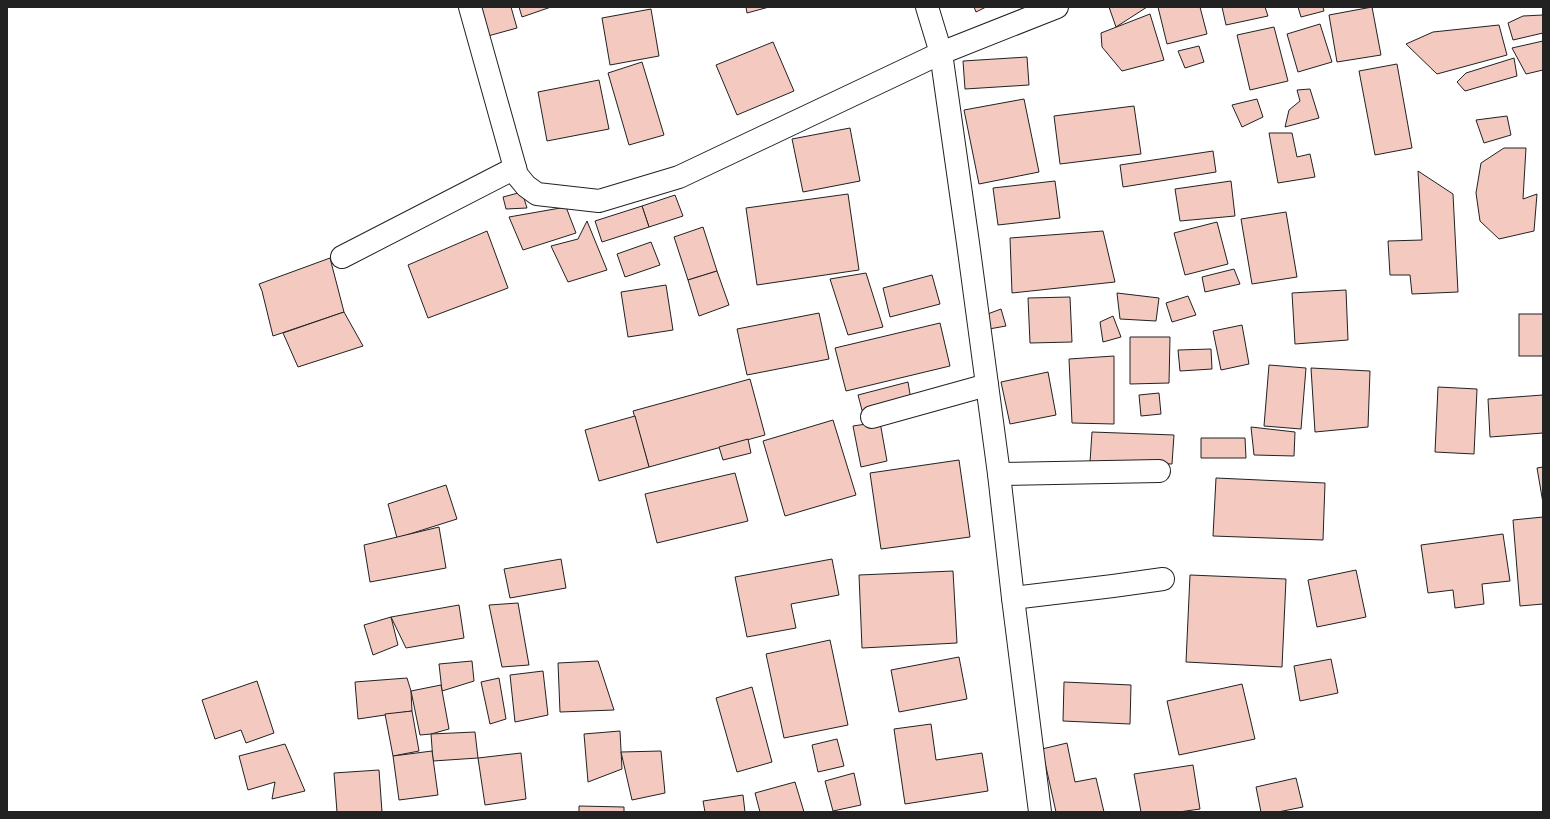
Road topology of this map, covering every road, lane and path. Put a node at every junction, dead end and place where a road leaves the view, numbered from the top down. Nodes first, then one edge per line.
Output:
1 (470, 7) edge
2 (927, 7) edge
3 (1057, 7) edge
4 (941, 53) junction
5 (515, 168) junction
6 (342, 257) dead end
7 (987, 385) junction
8 (872, 418) dead end
9 (1160, 471) dead end
10 (999, 474) junction
11 (1163, 579) dead end
12 (1013, 598) junction
13 (1040, 812) edge

1 - 5 street
2 - 4 street
3 - 4 street
4 - 5 street
4 - 7 street
5 - 6 street
7 - 8 street
7 - 10 street
9 - 10 street
10 - 12 street
11 - 12 street
12 - 13 street

